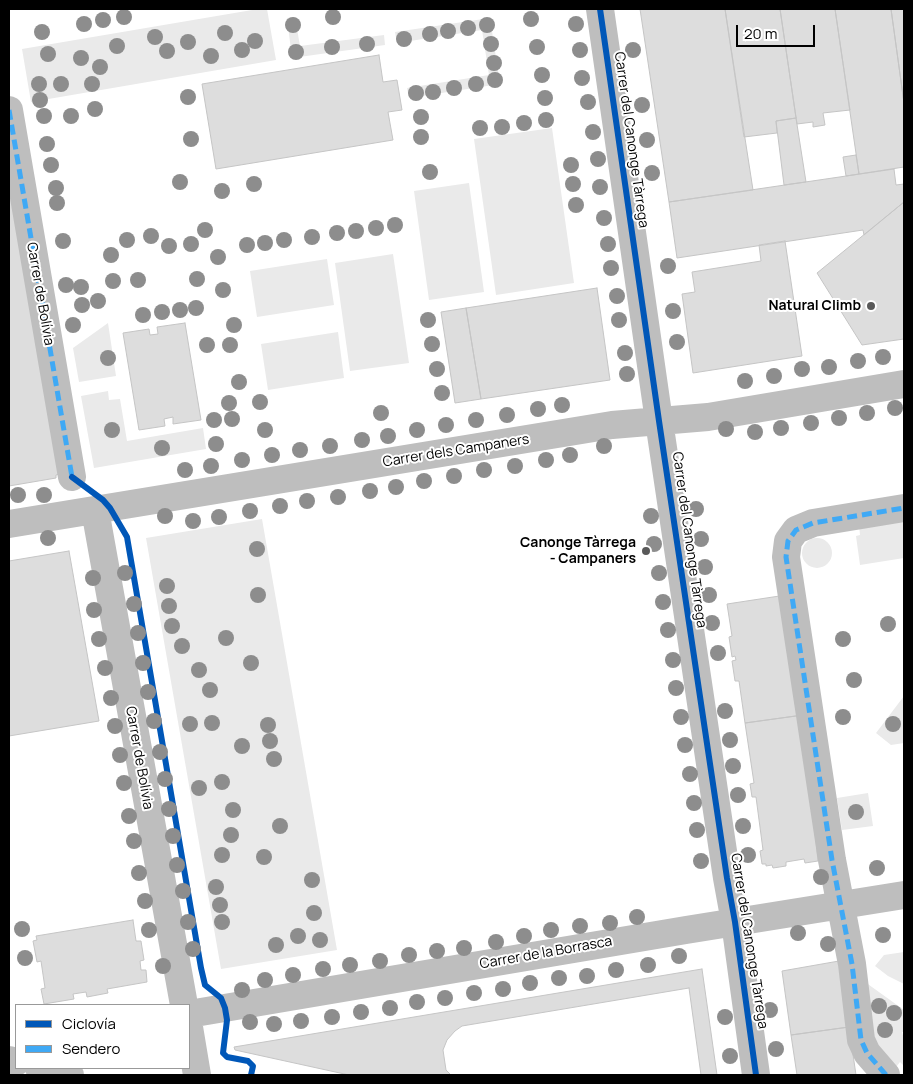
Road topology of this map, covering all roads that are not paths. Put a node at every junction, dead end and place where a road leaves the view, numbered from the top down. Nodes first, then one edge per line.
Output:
1 (600, 9) edge
2 (9, 110) edge
3 (904, 384) edge
4 (659, 421) junction
5 (72, 478) dead end
6 (904, 508) edge
7 (95, 510) junction
8 (9, 524) edge
9 (904, 895) edge
10 (841, 906) junction
11 (735, 922) junction
12 (184, 1004) edge
13 (190, 1014) edge
14 (190, 1032) edge
15 (43, 1069) edge
16 (70, 1075) edge
17 (198, 1075) edge
18 (756, 1075) edge
19 (886, 1075) edge

1 - 4 street, Carrer del Canonge Tàrrega
2 - 5 street, Carrer de Bolívia
3 - 4 street, Carrer dels Campaners
4 - 7 street, Carrer dels Campaners
4 - 11 street, Carrer del Canonge Tàrrega
6 - 10 street
7 - 8 street, Carrer dels Campaners
7 - 12 street, Carrer de Bolívia
9 - 10 street, Carrer de la Borrasca
10 - 11 street, Carrer de la Borrasca
10 - 19 street
11 - 13 street, Carrer de la Borrasca
11 - 18 street, Carrer del Canonge Tàrrega
14 - 17 street
15 - 16 main road

